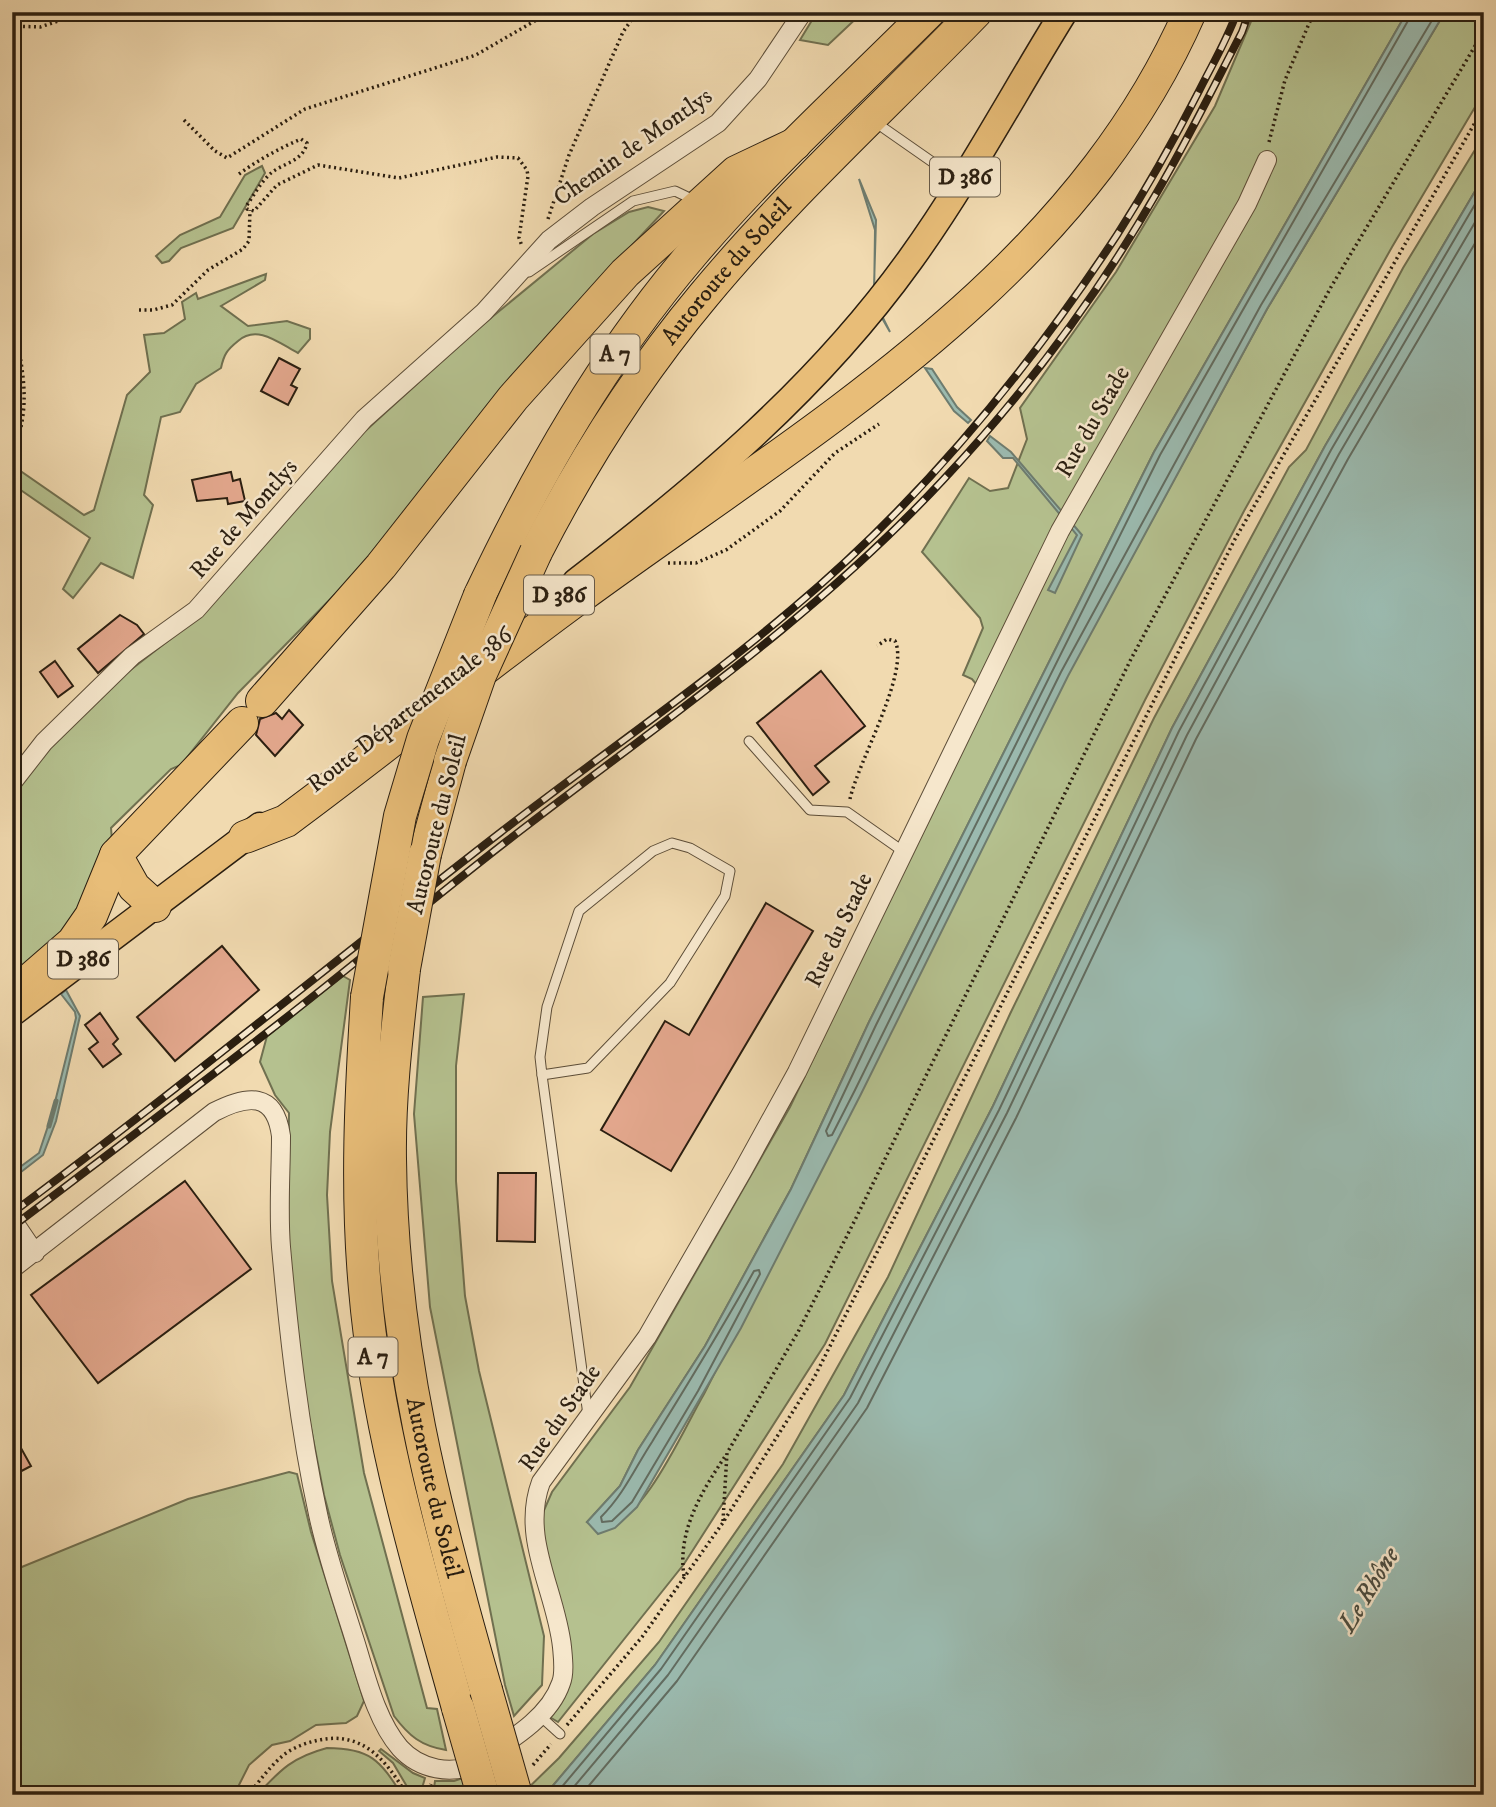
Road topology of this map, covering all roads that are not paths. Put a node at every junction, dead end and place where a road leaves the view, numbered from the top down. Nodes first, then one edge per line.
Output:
1 (803, 12) edge
2 (929, 12) edge
3 (976, 12) edge
4 (1064, 12) edge
5 (1190, 12) edge
6 (870, 119) junction
7 (795, 144) junction
8 (1267, 160) road end
9 (962, 183) junction
10 (699, 205) junction
11 (512, 285) junction
12 (749, 741) dead end
13 (12, 783) edge
14 (245, 837) junction
15 (904, 852) junction
16 (116, 855) junction
17 (155, 906) junction
18 (12, 995) edge
19 (12, 1013) edge
20 (542, 1075) junction
21 (12, 1219) edge
22 (35, 1253) junction
23 (12, 1269) edge
24 (589, 1416) junction
25 (538, 1715) junction
26 (560, 1734) road end
27 (483, 1795) edge
28 (516, 1795) edge

1 - 11 street, Chemin de Montlys
2 - 7 highway, Autoroute du Soleil / A 7
3 - 6 highway, Autoroute du Soleil / A 7
4 - 9 main road, D 386
5 - 14 highway
6 - 9 lane
6 - 28 highway, Autoroute du Soleil / A 7, bridge
7 - 10 highway
7 - 27 highway, Autoroute du Soleil / A 7, bridge
8 - 15 street, Rue du Stade
9 - 14 main road, Route Départementale 386 / D 386
10 - 11 lane
10 - 16 highway
11 - 13 street, Rue de Montlys
12 - 15 lane
14 - 17 main road, Route Départementale 386 / D 386
15 - 24 street, Rue du Stade
16 - 17 highway
16 - 18 highway
17 - 19 main road, Route Départementale 386 / D 386
20 - 20 lane
20 - 24 lane
21 - 22 street
22 - 23 street, Rue du Stade
22 - 25 street, Rue du Stade
24 - 25 street, Rue du Stade
25 - 26 lane

